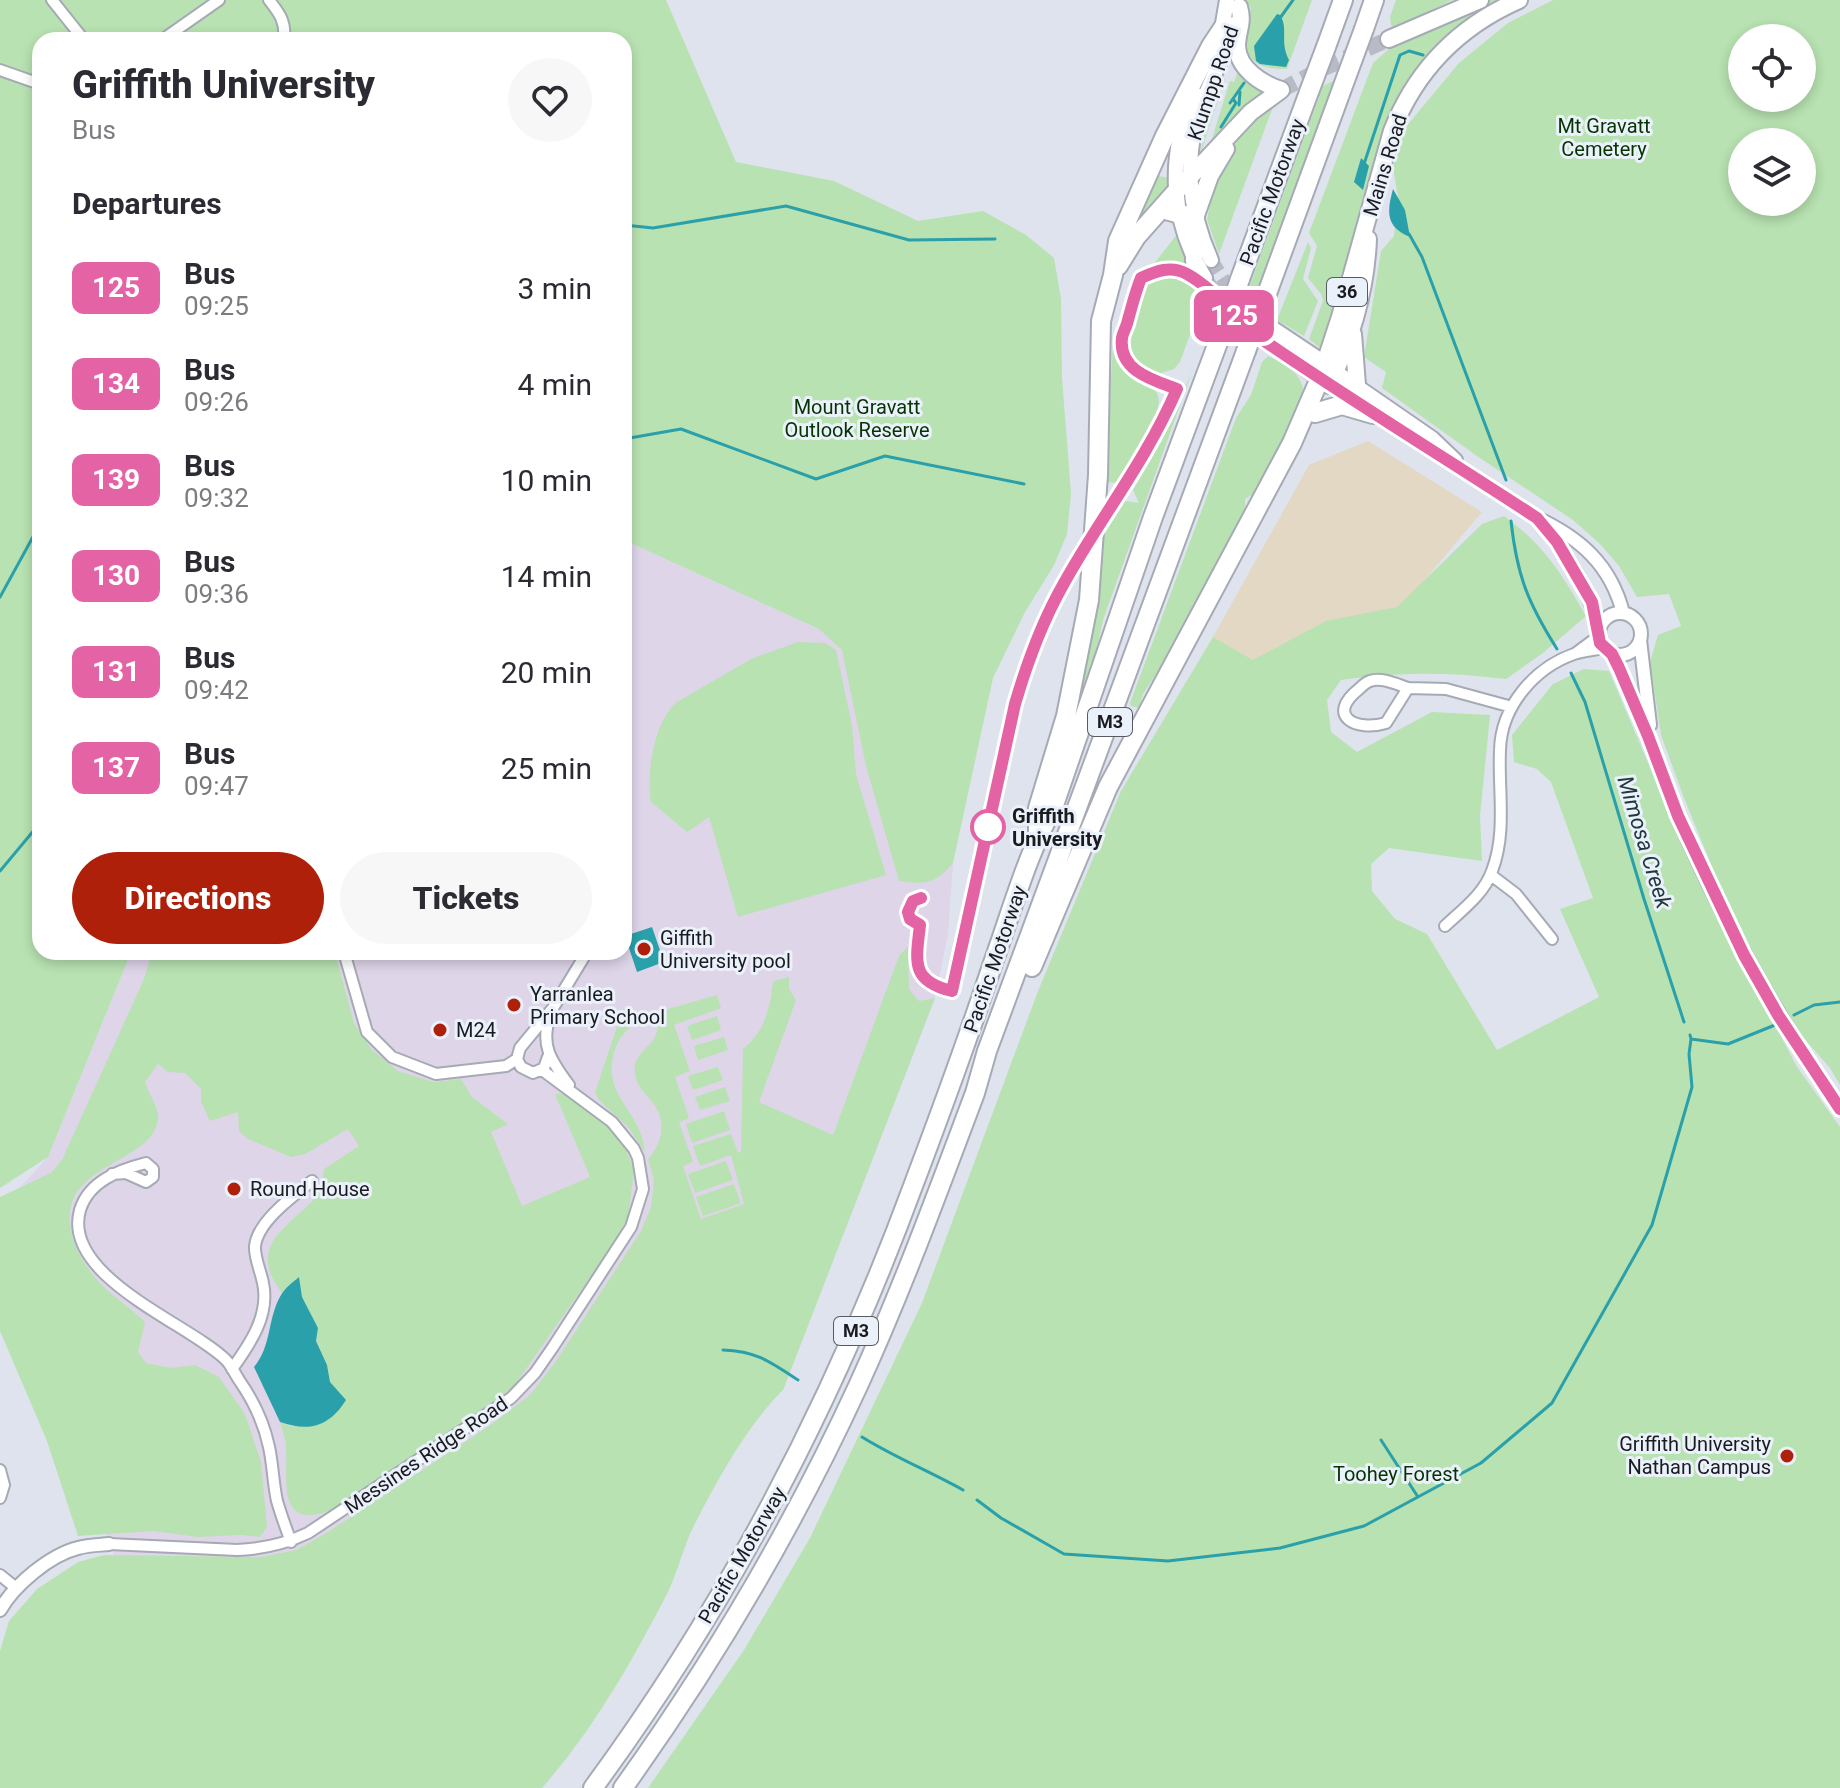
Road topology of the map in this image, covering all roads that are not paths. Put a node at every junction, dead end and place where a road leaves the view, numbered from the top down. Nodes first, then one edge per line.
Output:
1 (52, 0) edge
2 (219, 0) edge
3 (269, 0) edge
4 (1343, 0) edge
5 (1374, 0) edge
6 (1480, 0) edge
7 (1519, 0) edge
8 (1235, 2) edge
9 (1223, 28) junction
10 (78, 32) edge
11 (173, 32) edge
12 (285, 32) edge
13 (1389, 39) tunnel mouth
14 (0, 70) edge
15 (32, 81) edge
16 (1238, 125) junction
17 (1190, 176) junction
18 (1175, 193) junction
19 (1178, 213) junction
20 (1368, 221) junction
21 (1211, 260) tunnel mouth
22 (1194, 261) joint
23 (1113, 275) junction
24 (1205, 278) tunnel mouth
25 (1351, 329) junction
26 (1269, 335) tunnel mouth
27 (1327, 374) junction
28 (1357, 385) junction
29 (1315, 413) junction
30 (1373, 414) junction
31 (1292, 443) junction
32 (1473, 476) junction
33 (1537, 518) junction
34 (1623, 613) junction
35 (1640, 640) junction
36 (1603, 642) junction
37 (1408, 688) junction
38 (1512, 707) junction
39 (1655, 752) junction
40 (1037, 835) junction
41 (1491, 875) junction
42 (1445, 926) dead end
43 (1552, 939) dead end
44 (346, 960) edge
45 (582, 960) edge
46 (553, 1008) junction
47 (526, 1043) junction
48 (547, 1052) junction
49 (517, 1059) junction
50 (542, 1070) junction
51 (575, 1092) junction
52 (975, 1093) junction
53 (1840, 1109) edge
54 (112, 1174) dead end
55 (312, 1181) dead end
56 (232, 1369) junction
57 (0, 1470) edge
58 (0, 1498) edge
59 (291, 1542) junction
60 (109, 1544) joint
61 (0, 1575) edge
62 (16, 1588) junction
63 (0, 1610) edge
64 (593, 1788) edge
65 (623, 1788) edge

1 - 10 street
2 - 11 street
3 - 12 street
4 - 40 highway, Pacific Motorway / M3, bridge
5 - 52 highway, Pacific Motorway / M3, bridge
6 - 13 main road
7 - 20 main road, Mains Road / 36
8 - 9 main road, Klumpp Road
8 - 16 main road
8 - 17 main road, Klumpp Road
9 - 18 main road, Klumpp Road
9 - 23 highway
14 - 15 street
16 - 17 main road
16 - 19 main road
17 - 18 main road
17 - 19 main road, Klumpp Road
18 - 19 highway
19 - 21 main road, Klumpp Road
19 - 22 main road
19 - 23 highway
20 - 25 main road
20 - 27 main road, Mains Road / 36
22 - 24 main road
23 - 40 highway
25 - 27 main road
25 - 28 main road
26 - 27 main road
27 - 28 street
27 - 29 highway
27 - 30 street
27 - 31 highway
28 - 32 street
29 - 30 highway
29 - 31 highway
30 - 32 street
31 - 52 highway
32 - 33 street
33 - 34 street
33 - 36 street
34 - 35 street
34 - 36 street
35 - 36 street
35 - 39 street
36 - 38 street
36 - 39 street
37 - 37 street
37 - 38 street
38 - 41 street
39 - 53 street
40 - 64 highway, Pacific Motorway / M3
41 - 42 street
41 - 43 street
44 - 49 street
45 - 46 street
46 - 47 street
46 - 48 street
47 - 48 street
47 - 49 street
48 - 50 street
48 - 51 street, Messines Ridge Road
49 - 50 street
50 - 51 street, Messines Ridge Road
51 - 59 street, Messines Ridge Road
52 - 65 highway, Pacific Motorway / M3
54 - 56 street
55 - 56 street
56 - 59 street
57 - 58 street
59 - 60 street, Messines Ridge Road
60 - 62 street, Messines Ridge Road
61 - 62 street
62 - 63 street, Messines Ridge Road

